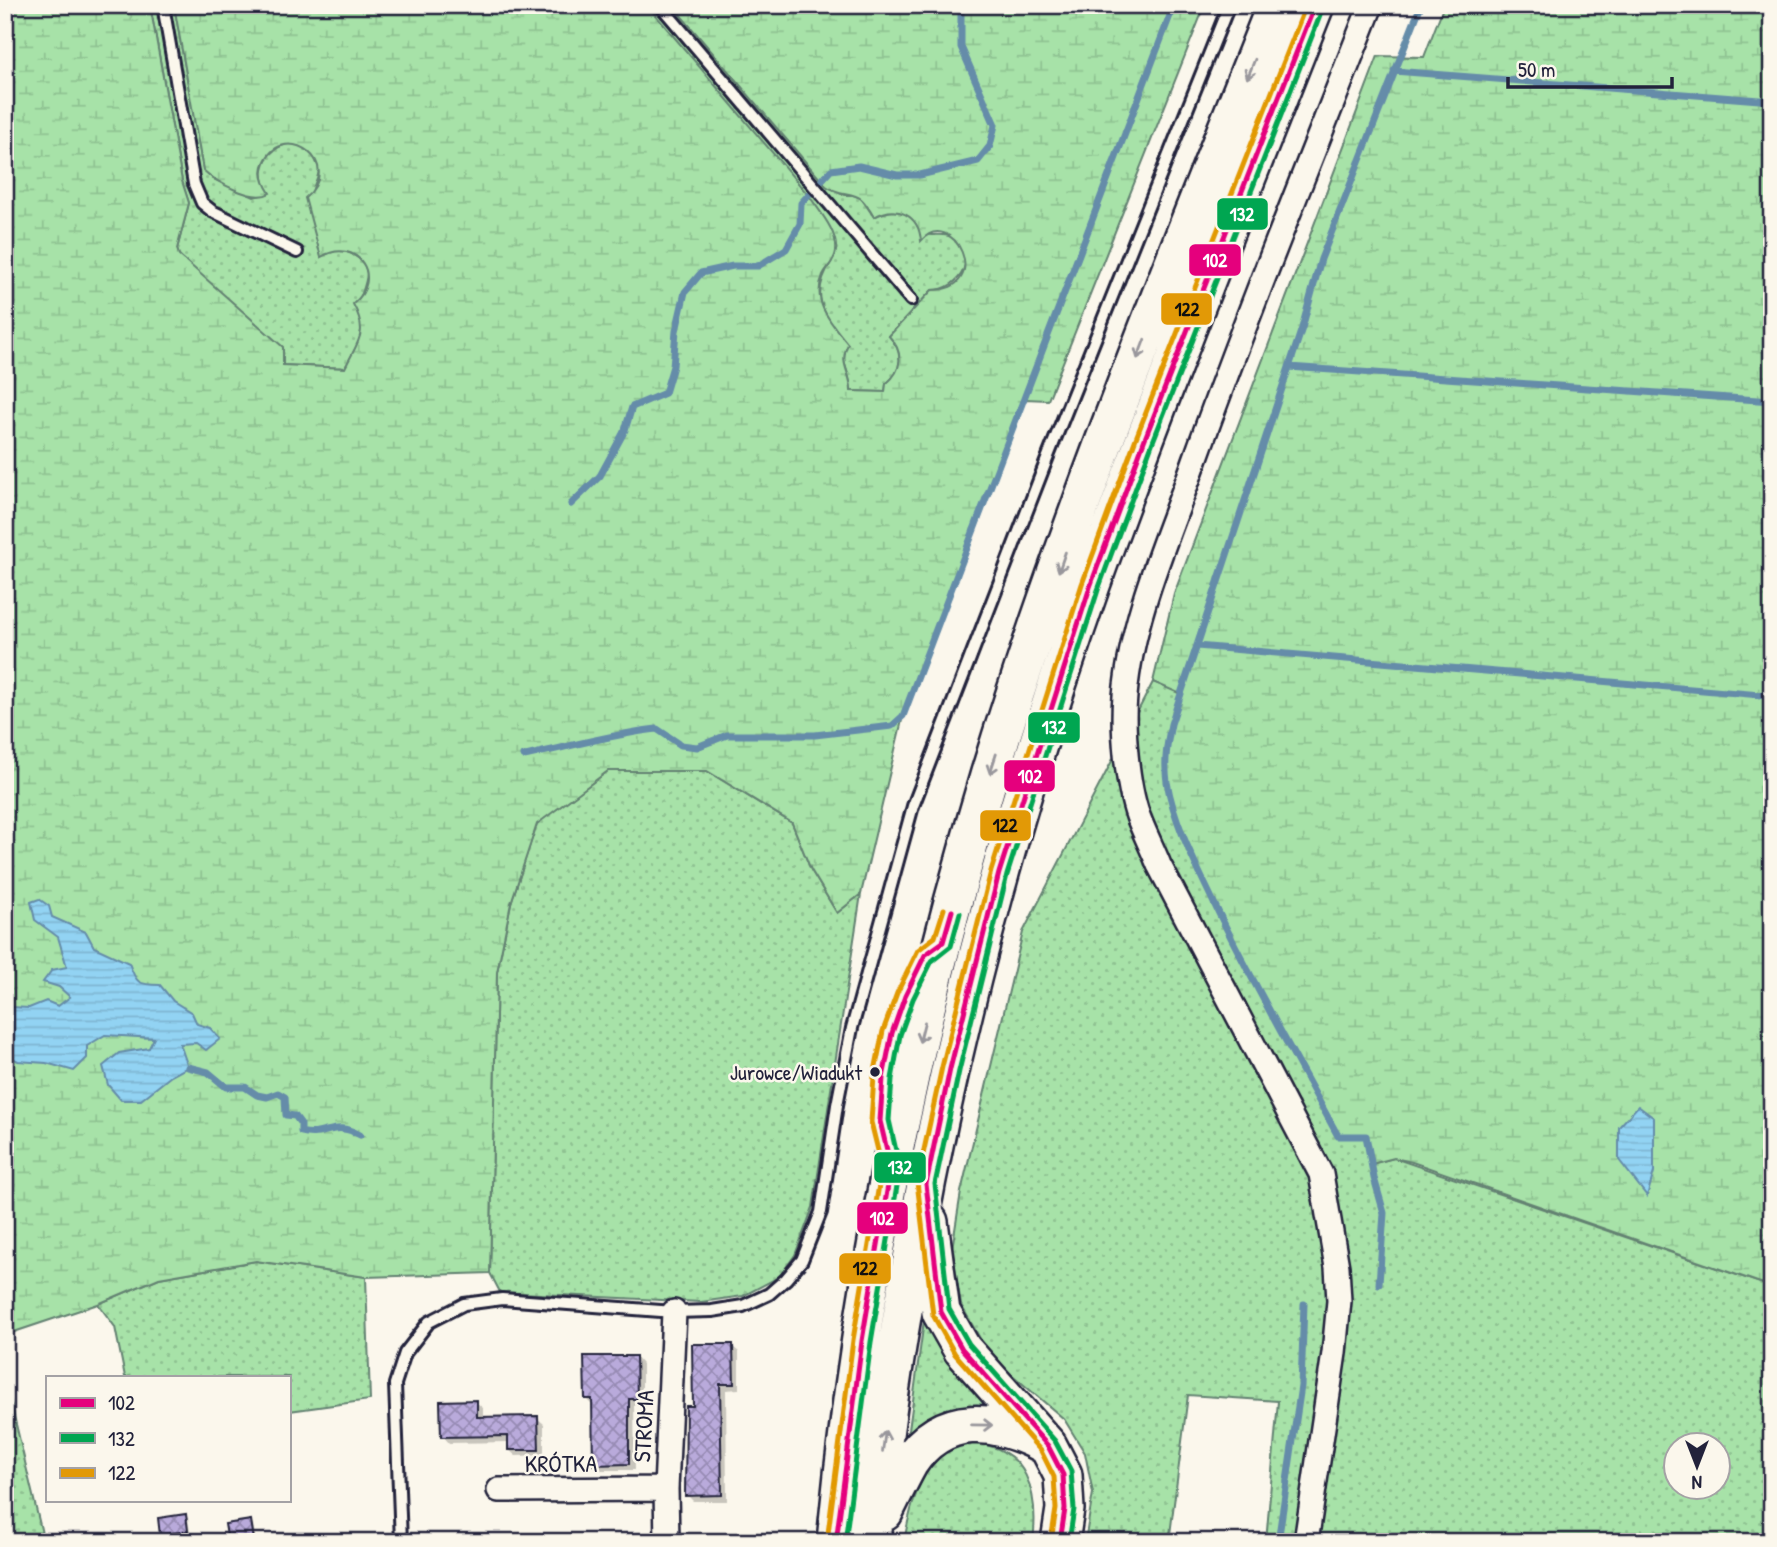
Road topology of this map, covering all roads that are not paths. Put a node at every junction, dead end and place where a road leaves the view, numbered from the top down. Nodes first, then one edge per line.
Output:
1 (163, 5) edge
2 (660, 5) edge
3 (1229, 5) edge
4 (1276, 5) edge
5 (1315, 5) edge
6 (1371, 5) edge
7 (297, 252) dead end
8 (911, 300) dead end
9 (926, 1184) junction
10 (674, 1312) junction
11 (1048, 1446) junction
12 (666, 1489) junction
13 (499, 1490) dead end
14 (873, 1538) edge
15 (401, 1542) edge
16 (667, 1542) edge
17 (836, 1542) edge
18 (1059, 1542) edge
19 (1306, 1542) edge

1 - 7 lane
2 - 8 lane
3 - 10 lane
4 -> 17 highway
5 - 9 highway
6 - 19 street
9 - 11 highway
14 -> 9 highway
10 - 12 street, STROMA
10 - 15 lane
14 -> 11 highway
11 - 18 highway
12 - 13 street, KRÓTKA
12 - 16 street, STROMA

